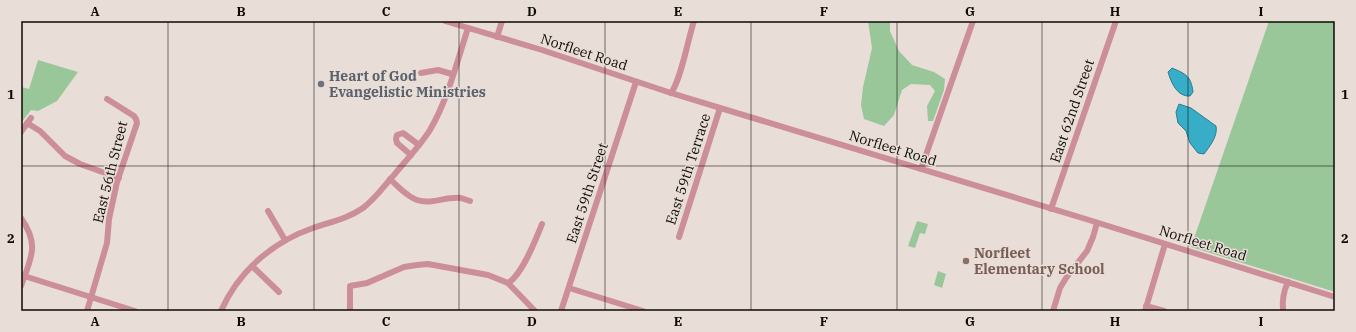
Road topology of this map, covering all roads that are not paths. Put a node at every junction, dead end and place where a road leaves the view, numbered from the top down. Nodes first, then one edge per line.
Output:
1 (445, 21) edge
2 (502, 21) edge
3 (694, 21) edge
4 (973, 21) edge
5 (1116, 21) edge
6 (468, 28) junction
7 (497, 36) junction
8 (421, 72) dead end
9 (452, 74) junction
10 (636, 82) junction
11 (671, 93) junction
12 (107, 99) dead end
13 (720, 108) junction
14 (21, 132) edge
15 (419, 145) junction
16 (411, 155) junction
17 (921, 169) junction
18 (119, 178) junction
19 (390, 180) junction
20 (470, 201) dead end
21 (1051, 208) junction
22 (268, 211) dead end
23 (21, 218) edge
24 (1097, 223) junction
25 (542, 224) dead end
26 (679, 237) dead end
27 (285, 240) junction
28 (1165, 244) junction
29 (252, 266) junction
30 (23, 275) edge
31 (1288, 282) junction
32 (508, 283) junction
33 (21, 286) edge
34 (569, 288) junction
35 (279, 292) dead end
36 (1335, 297) edge
37 (91, 298) junction
38 (1145, 309) edge
39 (87, 311) edge
40 (135, 311) edge
41 (221, 311) edge
42 (350, 311) edge
43 (535, 311) edge
44 (561, 311) edge
45 (643, 311) edge
46 (1053, 311) edge
47 (1164, 311) edge
48 (1283, 311) edge

1 - 6 street, Norfleet Road
2 - 7 street
3 - 11 street
4 - 17 street
5 - 21 street, East 62nd Street
6 - 7 street, Norfleet Road
6 - 9 street
7 - 10 street, Norfleet Road
8 - 9 street
9 - 15 street
10 - 11 street, Norfleet Road
10 - 34 street, East 59th Street
11 - 13 street, Norfleet Road
12 - 18 street, East 56th Street
13 - 17 street, Norfleet Road
13 - 26 street, East 59th Terrace
14 - 18 street
15 - 16 street
15 - 16 street
16 - 19 street
17 - 21 street, Norfleet Road
18 - 37 street, East 56th Street
19 - 20 street
19 - 27 street
21 - 24 street, Norfleet Road
22 - 27 street
23 - 30 street
24 - 28 street, Norfleet Road
24 - 46 street
25 - 32 street
27 - 29 street
28 - 31 street, Norfleet Road
28 - 38 street
29 - 35 street
29 - 41 street
30 - 33 street
30 - 37 street
31 - 36 street, Norfleet Road
31 - 48 street
32 - 42 street
32 - 43 street
34 - 44 street, East 59th Street
34 - 45 street
37 - 39 street, East 56th Street
37 - 40 street
38 - 47 street

